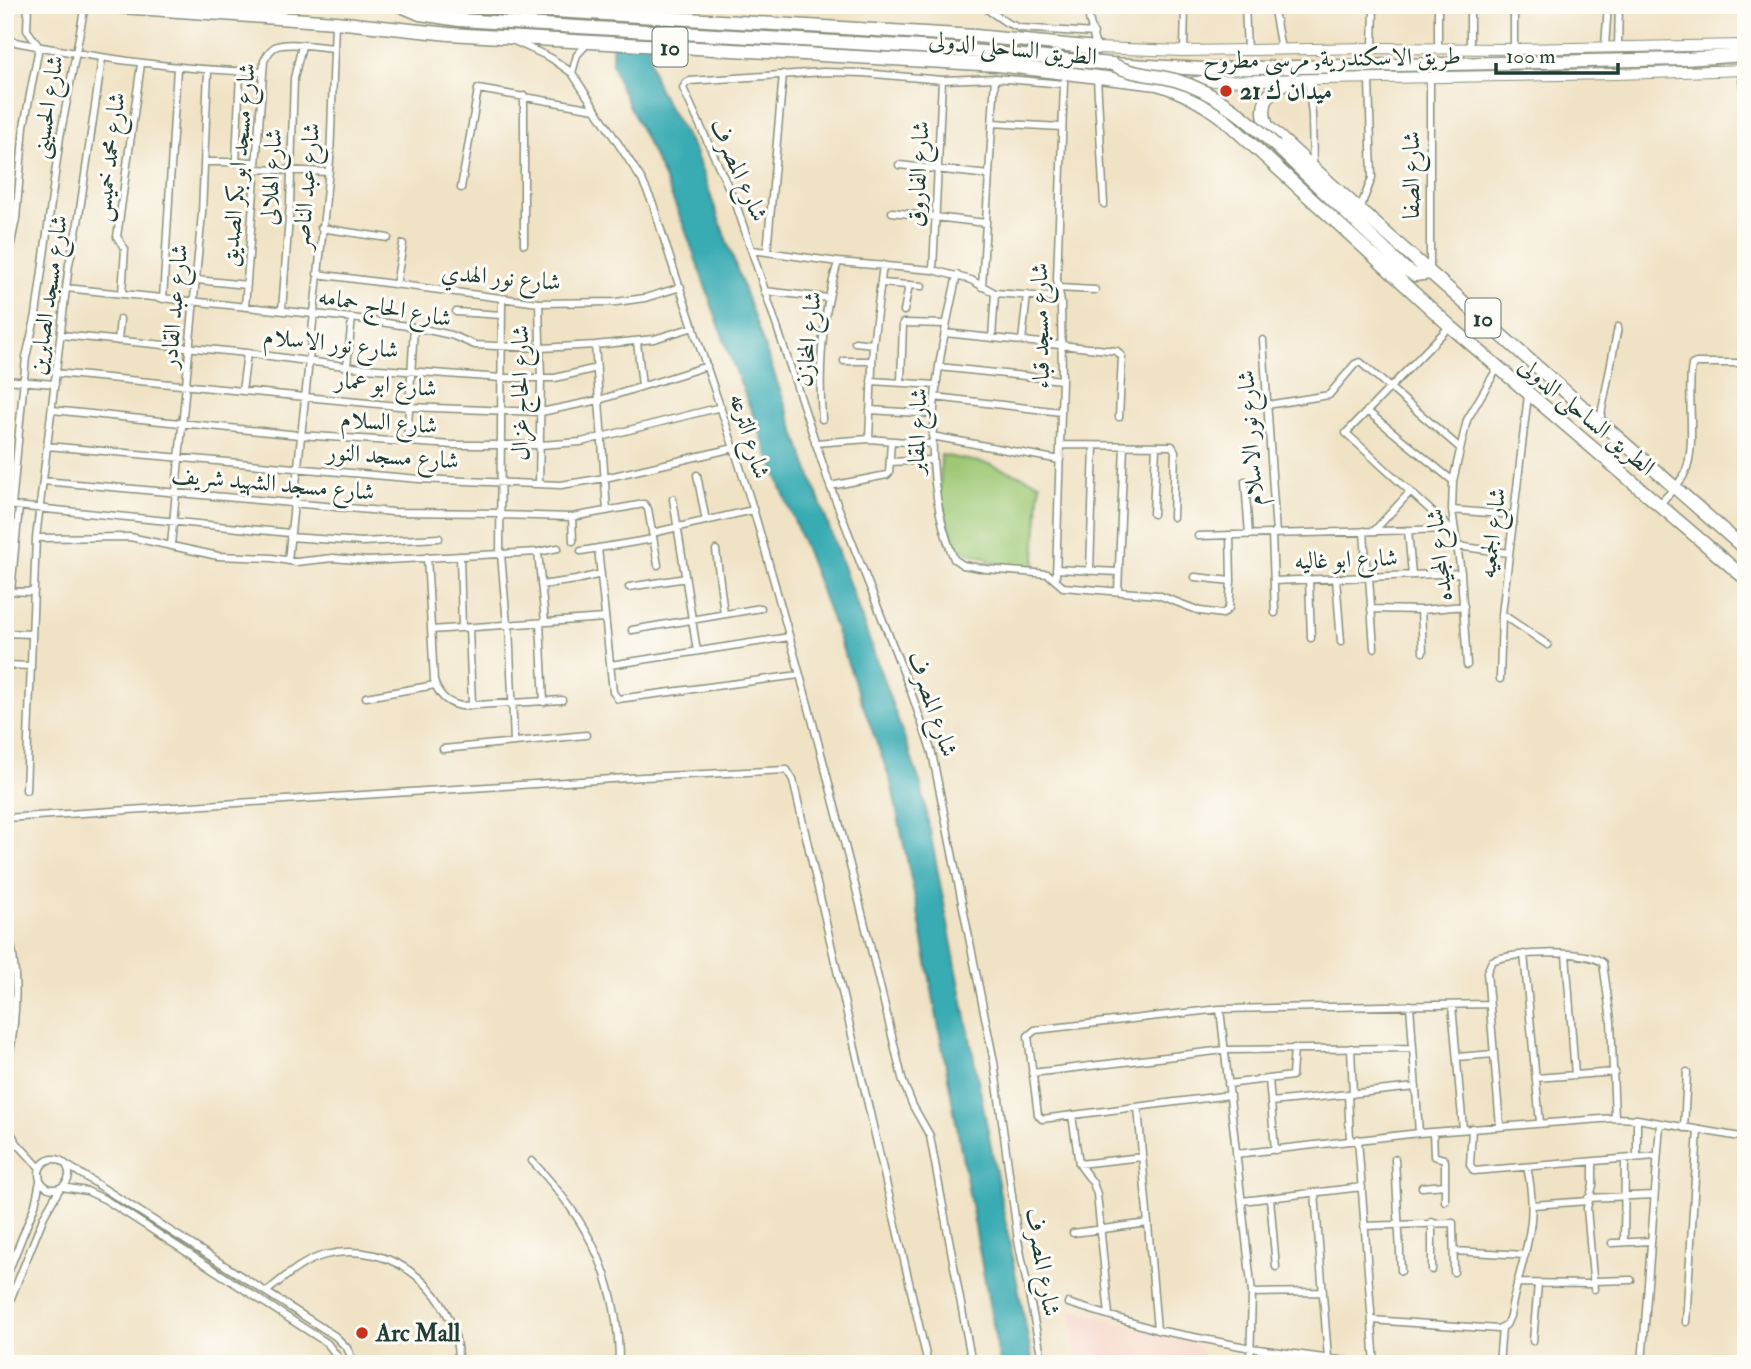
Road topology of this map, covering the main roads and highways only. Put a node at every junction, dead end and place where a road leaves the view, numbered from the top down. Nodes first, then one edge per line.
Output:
1 (94, 5) edge
2 (399, 5) edge
3 (454, 5) edge
4 (556, 8) edge
5 (591, 9) edge
6 (1746, 45) edge
7 (1096, 48) joint
8 (1746, 55) edge
9 (1112, 64) junction
10 (1744, 70) edge
11 (1294, 74) junction
12 (1171, 88) junction
13 (1430, 273) junction
14 (1746, 550) edge
15 (1746, 579) edge

1 - 12 highway, الطريق الساحلى الدولى / 10
2 - 9 highway
3 - 4 highway, الطريق الساحلى الدولى / 10
4 - 5 highway, الطريق الساحلى الدولى / 10
5 - 7 highway, الطريق الساحلى الدولى / 10
6 - 7 main road, طريق الاسكندرية, مرسى مطروح / 10
8 - 11 highway
9 - 11 highway
9 - 13 highway, bridge
10 - 11 main road, طريق الاسكندرية, مرسى مطروح / 10
11 - 12 main road, طريق الاسكندرية, مرسى مطروح / 10
11 - 13 highway, الطريق الساحلى الدولى / 10
12 - 15 highway, الطريق الساحلى الدولى / 10
13 - 14 highway, الطريق الساحلى الدولى / 10

